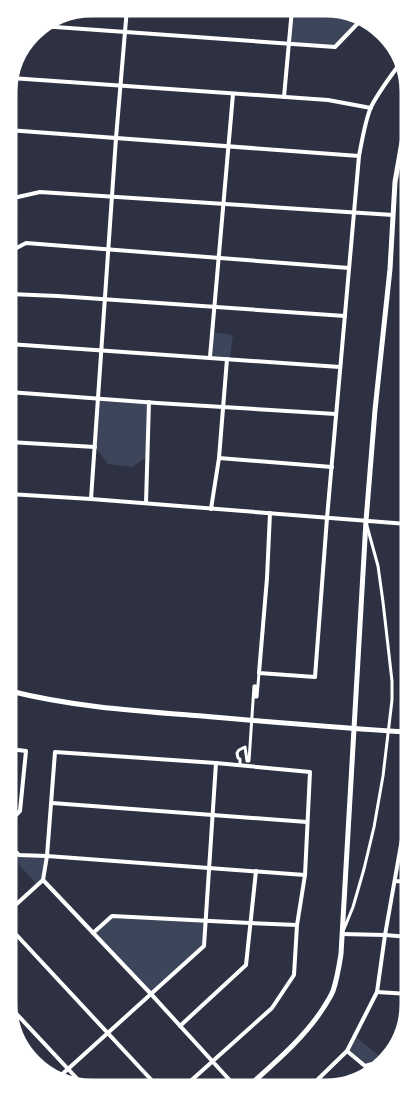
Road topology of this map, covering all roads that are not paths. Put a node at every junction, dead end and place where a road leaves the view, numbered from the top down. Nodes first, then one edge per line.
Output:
1 (126, 15) edge
2 (291, 15) edge
3 (358, 23) edge
4 (51, 27) edge
5 (125, 32) junction
6 (288, 44) junction
7 (397, 67) edge
8 (16, 78) edge
9 (120, 86) junction
10 (233, 94) junction
11 (284, 97) junction
12 (371, 108) junction
13 (15, 131) edge
14 (116, 138) junction
15 (402, 142) edge
16 (228, 146) junction
17 (359, 156) junction
18 (15, 197) edge
19 (112, 197) junction
20 (223, 204) junction
21 (354, 212) junction
22 (393, 215) junction
23 (15, 249) edge
24 (108, 249) junction
25 (219, 258) junction
26 (349, 268) junction
27 (15, 294) edge
28 (105, 299) junction
29 (214, 307) junction
30 (345, 316) junction
31 (15, 344) edge
32 (101, 350) junction
33 (210, 357) junction
34 (227, 358) junction
35 (340, 366) junction
36 (15, 392) edge
37 (98, 398) junction
38 (149, 402) junction
39 (223, 407) junction
40 (336, 414) junction
41 (15, 442) edge
42 (95, 447) junction
43 (219, 458) junction
44 (332, 467) junction
45 (15, 494) edge
46 (91, 499) junction
47 (146, 503) junction
48 (212, 509) junction
49 (270, 513) junction
50 (327, 518) junction
51 (366, 521) junction
52 (402, 524) edge
53 (259, 673) junction
54 (15, 692) edge
55 (354, 728) junction
56 (402, 732) edge
57 (15, 750) edge
58 (216, 764) junction
59 (240, 765) junction
60 (52, 803) junction
61 (213, 815) junction
62 (15, 816) edge
63 (307, 822) junction
64 (402, 847) edge
65 (15, 851) edge
66 (47, 856) junction
67 (209, 868) junction
68 (256, 871) junction
69 (304, 875) junction
70 (43, 880) junction
71 (395, 881) junction
72 (402, 882) edge
73 (15, 905) edge
74 (206, 921) junction
75 (250, 924) junction
76 (297, 925) junction
77 (15, 933) edge
78 (93, 933) junction
79 (342, 934) junction
80 (385, 935) junction
81 (402, 936) edge
82 (377, 992) junction
83 (151, 994) junction
84 (402, 994) edge
85 (16, 1013) edge
86 (180, 1026) junction
87 (107, 1033) junction
88 (347, 1051) junction
89 (212, 1061) junction
90 (374, 1063) edge
91 (68, 1069) junction
92 (62, 1075) edge
93 (78, 1080) edge
94 (153, 1081) edge
95 (190, 1081) edge
96 (230, 1081) edge
97 (254, 1081) edge
98 (316, 1081) edge

1 - 5 street
2 - 6 street
3 - 6 street
4 - 5 street
5 - 6 street
5 - 9 street
6 - 11 street
7 - 12 street
8 - 9 street
9 - 10 street
9 - 14 street
10 - 11 street
10 - 16 street
11 - 12 street
12 - 17 street
13 - 14 street
14 - 16 street
14 - 19 street
15 - 22 street
16 - 17 street
16 - 20 street
17 - 21 street
18 - 19 street
19 - 20 street
19 - 24 street
20 - 21 street
20 - 25 street
21 - 22 street
21 - 26 street
22 - 51 street
23 - 24 street
24 - 25 street
24 - 28 street
25 - 26 street
25 - 29 street
26 - 30 street
27 - 28 street
28 - 29 street
28 - 32 street
29 - 30 street
29 - 33 street
30 - 35 street
31 - 32 street
32 - 33 street
32 - 37 street
33 - 34 street
34 - 35 street
34 - 39 street
35 - 40 street
36 - 37 street
37 - 38 street
37 - 42 street
38 - 39 street
38 - 47 street
39 - 40 street
39 - 43 street
40 - 44 street
41 - 42 street
42 - 46 street
43 - 44 street
43 - 48 street
44 - 50 street
45 - 46 street
46 - 47 street
47 - 48 street
48 - 49 street
49 - 50 street
49 - 53 street
50 - 51 street
50 - 53 street
51 - 52 street
51 - 55 street
51 - 79 street
53 - 59 street
54 - 55 street
55 - 56 street
55 - 79 street
57 - 62 street
58 - 59 street
58 - 60 street
58 - 61 street
59 - 63 street
60 - 61 street
60 - 66 street
61 - 63 street
61 - 67 street
63 - 69 street
64 - 71 street
65 - 66 street
66 - 67 street
66 - 70 street
67 - 68 street
67 - 74 street
68 - 69 street
68 - 75 street
69 - 76 street
70 - 73 street
70 - 78 street
71 - 72 street
71 - 80 street
74 - 75 street
74 - 78 street
74 - 83 street
75 - 76 street
75 - 86 street
76 - 89 street
77 - 87 street
78 - 83 street
79 - 80 street
79 - 97 street
80 - 81 street
80 - 82 street
82 - 84 street
82 - 88 street
83 - 86 street
83 - 87 street
85 - 91 street
86 - 89 street
87 - 91 street
87 - 94 street
88 - 90 street
88 - 98 street
89 - 95 street
89 - 96 street
91 - 92 street
91 - 93 street

